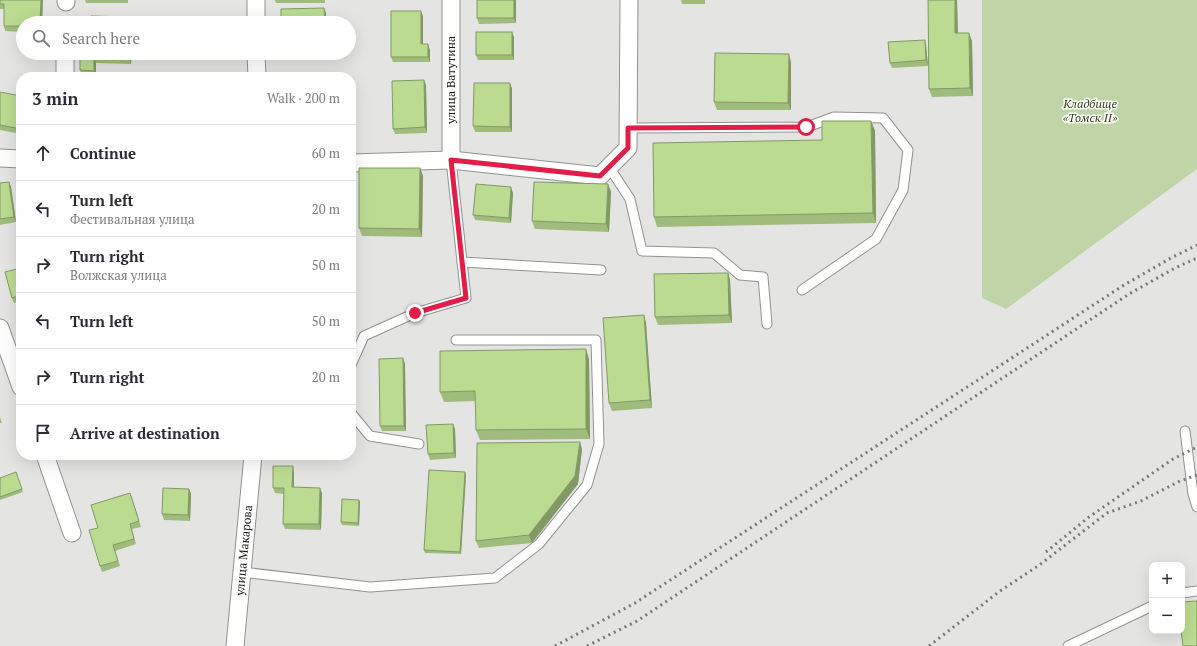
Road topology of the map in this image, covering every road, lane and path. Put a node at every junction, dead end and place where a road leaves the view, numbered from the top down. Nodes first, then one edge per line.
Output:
1 (256, 0) edge
2 (451, 0) edge
3 (629, 0) edge
4 (256, 16) edge
5 (65, 60) edge
6 (256, 60) edge
7 (65, 72) edge
8 (257, 72) edge
9 (628, 128) junction
10 (0, 158) edge
11 (16, 159) edge
12 (451, 160) junction
13 (356, 163) edge
14 (605, 171) junction
15 (462, 262) junction
16 (601, 270) dead end
17 (802, 290) dead end
18 (767, 324) dead end
19 (0, 328) edge
20 (456, 340) dead end
21 (356, 354) edge
22 (16, 373) edge
23 (356, 419) edge
24 (1185, 431) dead end
25 (419, 444) dead end
26 (47, 460) edge
27 (253, 460) edge
28 (1197, 507) edge
29 (72, 533) dead end
30 (242, 572) junction
31 (1197, 591) edge
32 (1185, 593) edge
33 (1149, 607) edge
34 (235, 646) edge
35 (1068, 646) edge

1 - 4 street
2 - 12 street, улица Ватутина
3 - 9 street
5 - 7 street
6 - 8 street
9 - 14 street
9 - 17 lane
10 - 11 street
12 - 13 street
12 - 14 street
12 - 15 lane
14 - 18 lane
15 - 16 lane
15 - 21 lane
19 - 22 street
20 - 30 lane
23 - 25 lane
24 - 28 lane
26 - 29 street
27 - 30 street, улица Макарова
30 - 34 street, улица Макарова
31 - 32 lane
33 - 35 lane

